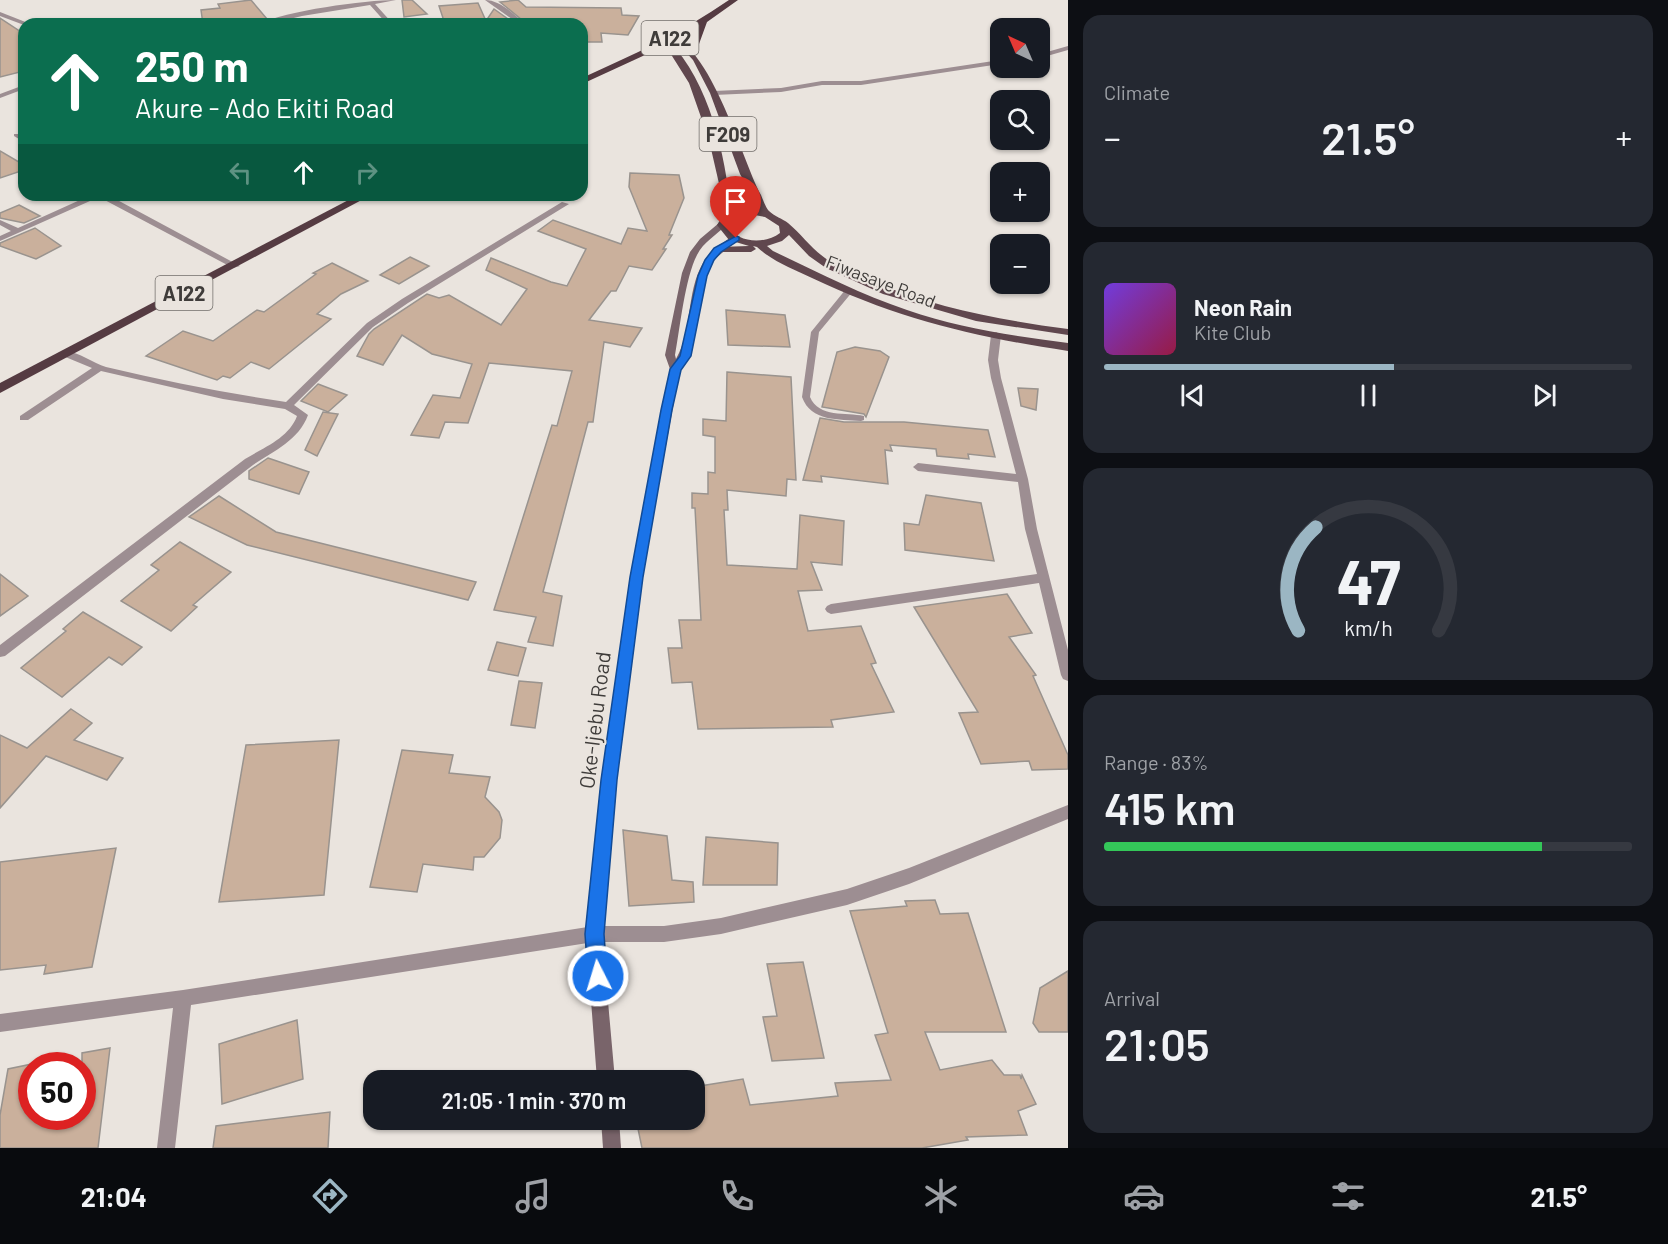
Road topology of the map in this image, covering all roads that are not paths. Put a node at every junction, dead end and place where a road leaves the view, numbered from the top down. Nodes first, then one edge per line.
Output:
1 (393, 0) edge
2 (488, 0) edge
3 (733, 0) edge
4 (371, 3) junction
5 (0, 14) edge
6 (287, 18) edge
7 (385, 18) edge
8 (515, 18) edge
9 (18, 21) edge
10 (704, 21) junction
11 (663, 38) junction
12 (1068, 48) edge
13 (644, 53) junction
14 (678, 53) junction
15 (692, 53) junction
16 (1050, 53) edge
17 (990, 64) edge
18 (602, 71) junction
19 (588, 78) edge
20 (18, 89) edge
21 (714, 93) junction
22 (0, 96) edge
23 (86, 201) edge
24 (111, 201) edge
25 (355, 201) edge
26 (565, 204) dead end
27 (766, 214) junction
28 (725, 221) junction
29 (0, 222) edge
30 (784, 225) junction
31 (18, 231) junction
32 (736, 238) junction
33 (0, 239) edge
34 (759, 243) junction
35 (718, 250) junction
36 (769, 253) junction
37 (236, 266) junction
38 (849, 291) junction
39 (1068, 332) edge
40 (996, 335) junction
41 (1068, 347) edge
42 (66, 354) junction
43 (99, 368) junction
44 (675, 369) junction
45 (0, 389) edge
46 (288, 406) junction
47 (24, 418) dead end
48 (861, 418) dead end
49 (918, 467) dead end
50 (1023, 479) junction
51 (1044, 578) junction
52 (831, 609) dead end
53 (0, 652) edge
54 (1068, 675) edge
55 (1068, 812) edge
56 (594, 934) junction
57 (183, 998) junction
58 (0, 1023) edge
59 (605, 1070) edge
60 (611, 1130) edge
61 (166, 1148) edge
62 (612, 1148) edge

1 - 4 street
2 - 8 street
3 - 10 highway, A122
3 - 11 highway, A122
4 - 6 street
4 - 7 street
5 - 9 street
10 - 11 highway, A122
10 - 15 highway
11 - 13 highway, A122
11 - 14 main road
11 - 15 main road
11 - 18 highway, A122
12 - 16 street
13 - 14 highway
13 - 18 highway, A122
14 - 28 main road, F209
15 - 21 main road, F209
17 - 21 street
18 - 19 highway, A122
20 - 22 street
21 - 27 main road, F209
23 - 31 street
24 - 37 street
25 - 37 highway, A122
26 - 46 street
27 - 28 main road
27 - 30 main road, Fiwasaye Road
28 - 32 main road
28 - 44 main road
29 - 31 street
30 - 34 main road
30 - 39 main road, Fiwasaye Road
31 - 33 street
32 - 34 main road
32 - 35 main road
34 - 36 main road, Fiwasaye Road
35 - 36 main road
35 - 44 main road
36 - 38 main road, Fiwasaye Road
37 - 42 highway, A122
38 - 40 main road, Fiwasaye Road
38 - 48 lane
40 - 41 main road, Fiwasaye Road
40 - 50 street
42 - 43 street
42 - 45 highway, A122
43 - 46 street
43 - 47 street
44 - 56 main road, Oke-Ijebu Road
46 - 53 street
49 - 50 street
50 - 51 street
51 - 52 street
51 - 54 street
55 - 56 street
56 - 57 street
56 - 59 main road, Oke-Ijebu Road
57 - 58 street
57 - 61 street
60 - 62 main road

